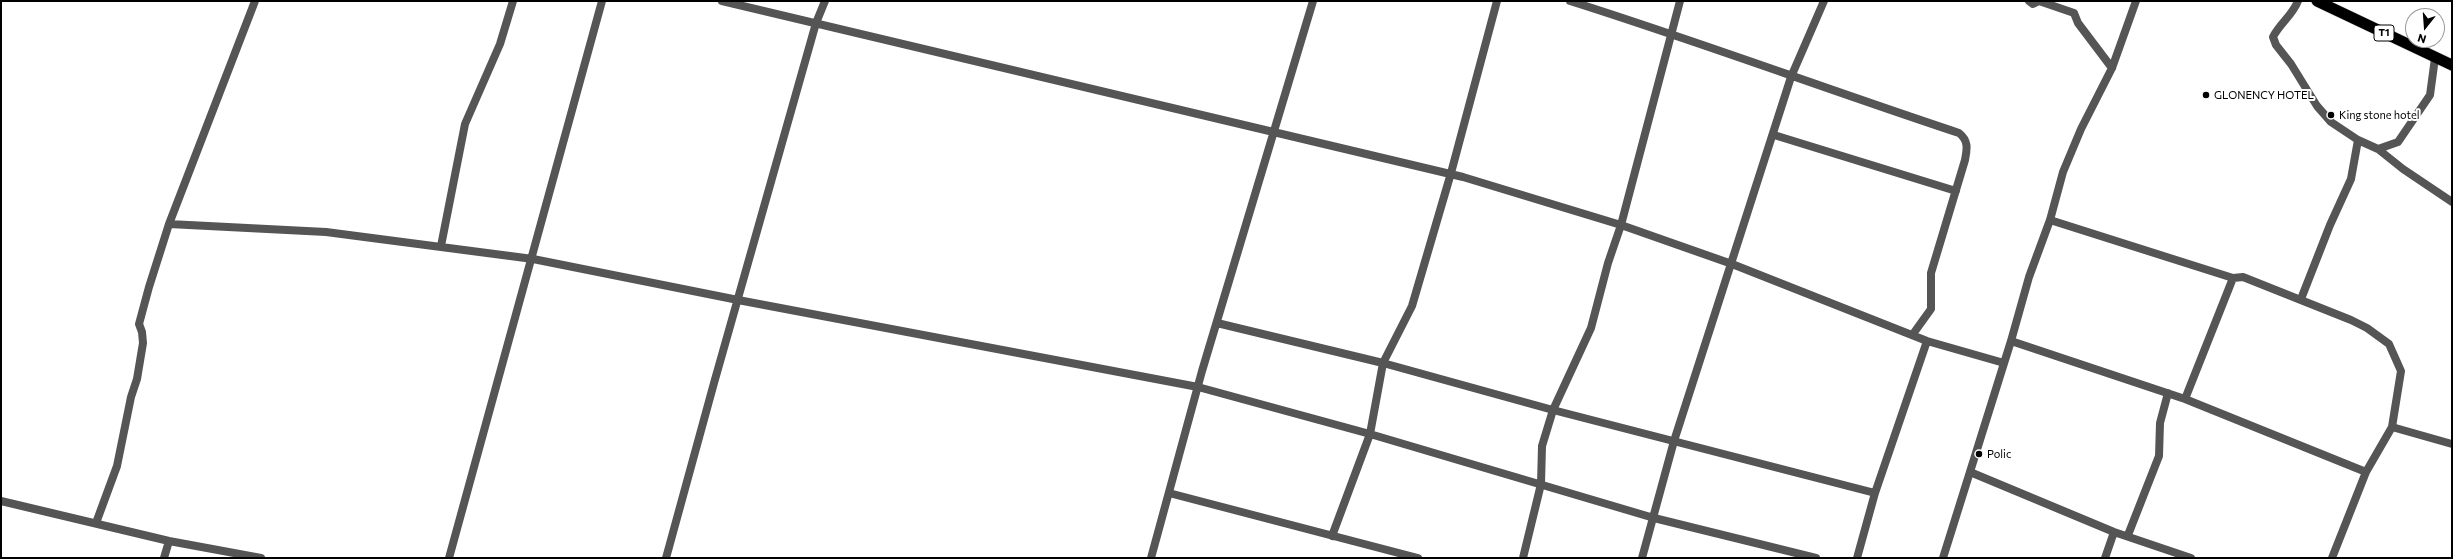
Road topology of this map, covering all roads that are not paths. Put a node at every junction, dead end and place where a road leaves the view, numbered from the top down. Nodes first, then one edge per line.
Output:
1 (255, 1) edge
2 (513, 1) edge
3 (602, 1) edge
4 (722, 1) edge
5 (825, 1) edge
6 (1313, 1) edge
7 (1497, 1) edge
8 (1570, 1) edge
9 (1680, 1) edge
10 (1824, 1) edge
11 (2029, 1) edge
12 (2136, 1) edge
13 (2298, 1) edge
14 (2317, 1) edge
15 (816, 23) junction
16 (1670, 32) junction
17 (2435, 58) junction
18 (2452, 65) edge
19 (2112, 68) junction
20 (1791, 77) junction
21 (1274, 131) junction
22 (1774, 135) junction
23 (2358, 140) junction
24 (2378, 149) junction
25 (1451, 173) junction
26 (1956, 191) junction
27 (2452, 202) edge
28 (2050, 220) junction
29 (169, 224) junction
30 (1621, 226) junction
31 (441, 246) junction
32 (533, 259) junction
33 (1732, 264) junction
34 (2233, 278) junction
35 (2301, 299) junction
36 (738, 300) junction
37 (1217, 323) junction
38 (1913, 334) junction
39 (1927, 341) junction
40 (2011, 341) junction
41 (1383, 363) junction
42 (2004, 363) junction
43 (1198, 388) junction
44 (2168, 393) junction
45 (2185, 399) junction
46 (1553, 410) junction
47 (2392, 427) junction
48 (1370, 434) junction
49 (1674, 441) junction
50 (2452, 444) edge
51 (1970, 472) junction
52 (2366, 472) junction
53 (1541, 484) junction
54 (1169, 493) junction
55 (1874, 493) junction
56 (1, 501) edge
57 (1654, 518) junction
58 (96, 523) junction
59 (2114, 532) junction
60 (2128, 535) junction
61 (1332, 536) junction
62 (169, 541) junction
63 (164, 558) edge
64 (262, 558) edge
65 (450, 558) edge
66 (666, 558) edge
67 (1151, 558) edge
68 (1418, 558) edge
69 (1523, 558) edge
70 (1642, 558) edge
71 (1816, 558) edge
72 (1857, 558) edge
73 (1942, 558) edge
74 (2104, 558) edge
75 (2191, 558) edge
76 (2332, 558) edge

1 - 29 street
2 - 31 street
3 - 32 street
4 - 15 street
5 - 15 street
6 - 21 street
7 - 25 street
8 - 16 street
9 - 16 street
10 - 20 street
11 - 19 street
12 - 19 street
13 - 23 street
14 - 17 highway, T1
15 - 21 street
15 - 36 street
16 - 20 street
16 - 30 street
17 - 18 highway, T1
17 - 24 street
19 - 28 street
20 - 22 street
20 - 26 street
21 - 25 street
21 - 37 street
22 - 26 street
22 - 33 street
23 - 24 street
23 - 35 street
24 - 27 street
25 - 30 street
25 - 41 street
26 - 38 street
28 - 34 street
28 - 40 street
29 - 31 street
29 - 58 street
30 - 33 street
30 - 46 street
31 - 32 street
32 - 36 street
32 - 65 street
33 - 38 street
33 - 49 street
34 - 35 street
34 - 45 street
35 - 47 street
36 - 43 street
36 - 66 street
37 - 41 street
37 - 43 street
38 - 39 street
39 - 42 street
39 - 55 street
40 - 42 street
40 - 44 street
41 - 46 street
41 - 48 street
42 - 51 street
43 - 48 street
43 - 54 street
44 - 45 street
44 - 60 street
45 - 52 street
46 - 49 street
46 - 53 street
47 - 50 street
47 - 52 street
48 - 53 street
48 - 61 street
49 - 55 street
49 - 57 street
51 - 59 street
51 - 73 street
52 - 76 street
53 - 57 street
53 - 69 street
54 - 61 street
54 - 67 street
55 - 72 street
56 - 58 street
57 - 70 street
57 - 71 street
58 - 62 street
59 - 60 street
59 - 74 street
60 - 75 street
61 - 68 street
62 - 63 street
62 - 64 street

